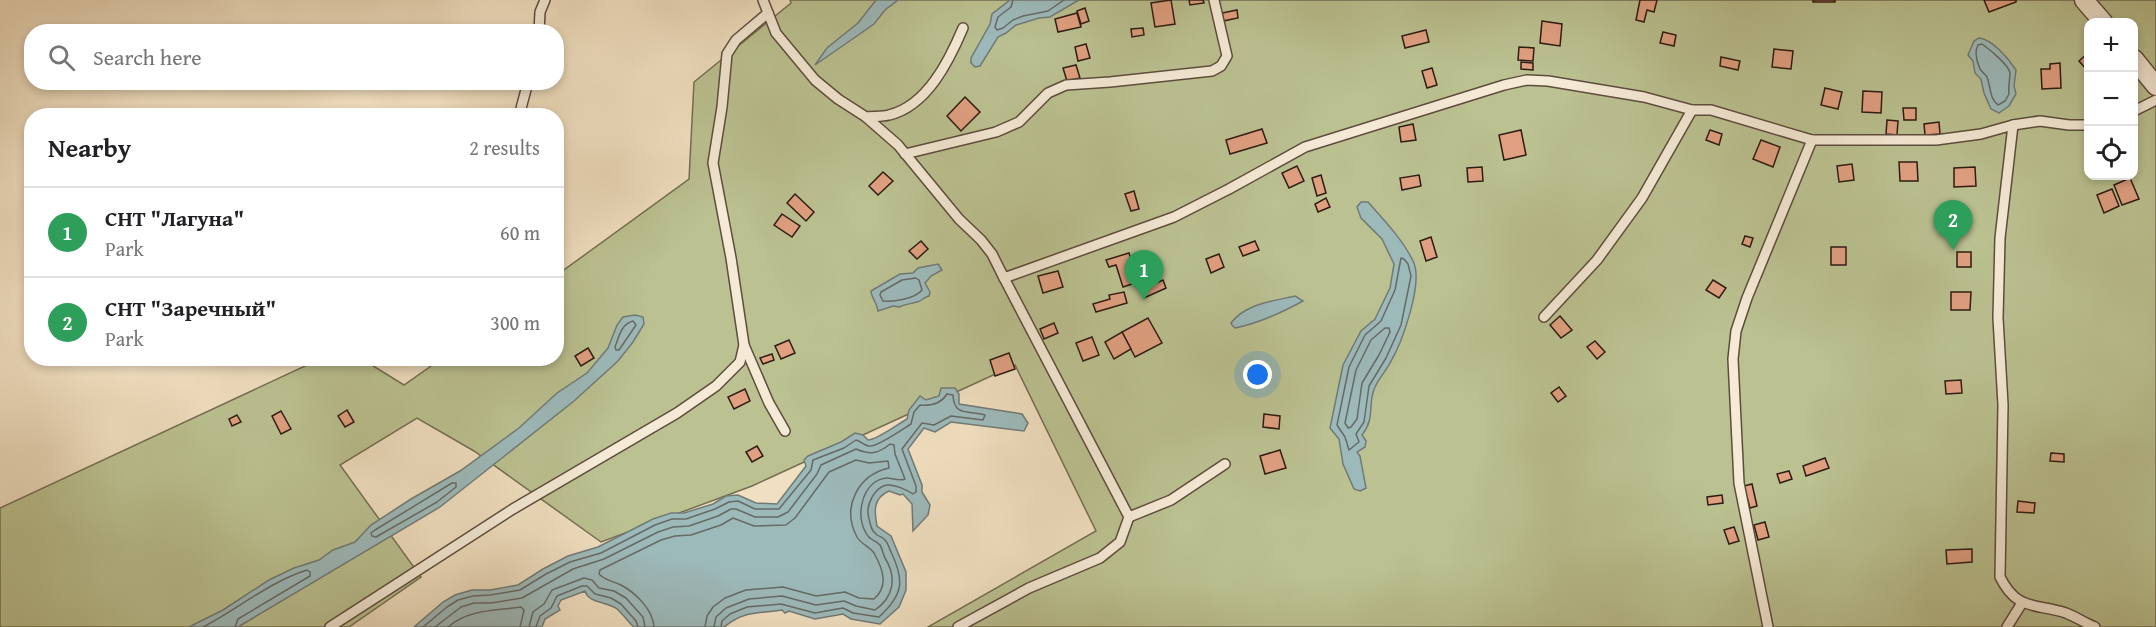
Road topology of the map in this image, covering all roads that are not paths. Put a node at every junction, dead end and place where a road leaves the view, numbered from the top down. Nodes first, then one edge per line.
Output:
1 (545, 0) edge
2 (763, 0) edge
3 (1214, 0) edge
4 (2084, 0) edge
5 (768, 13) junction
6 (2100, 18) edge
7 (539, 24) edge
8 (963, 28) dead end
9 (2138, 65) edge
10 (2156, 86) edge
11 (526, 90) edge
12 (2156, 100) edge
13 (521, 108) edge
14 (2138, 109) edge
15 (1692, 110) junction
16 (866, 117) junction
17 (2013, 125) junction
18 (2084, 125) edge
19 (1812, 140) junction
20 (905, 154) junction
21 (1004, 278) junction
22 (1544, 317) dead end
23 (744, 345) junction
24 (784, 431) dead end
25 (1225, 464) dead end
26 (1129, 517) junction
27 (2022, 603) junction
28 (330, 627) edge
29 (958, 627) edge
30 (1768, 627) edge
31 (2007, 627) edge
32 (2096, 627) edge

1 - 7 lane
2 - 5 lane
3 - 20 lane
4 - 6 street
5 - 16 lane
5 - 23 lane
8 - 16 lane
9 - 10 street
11 - 13 lane
12 - 14 lane
15 - 19 lane
15 - 21 lane
15 - 22 lane
16 - 20 lane
17 - 18 lane
17 - 19 lane
17 - 27 lane
19 - 30 lane
20 - 21 lane
21 - 26 lane
23 - 24 lane
23 - 28 lane
25 - 26 lane
26 - 29 lane
27 - 31 lane
27 - 32 lane

